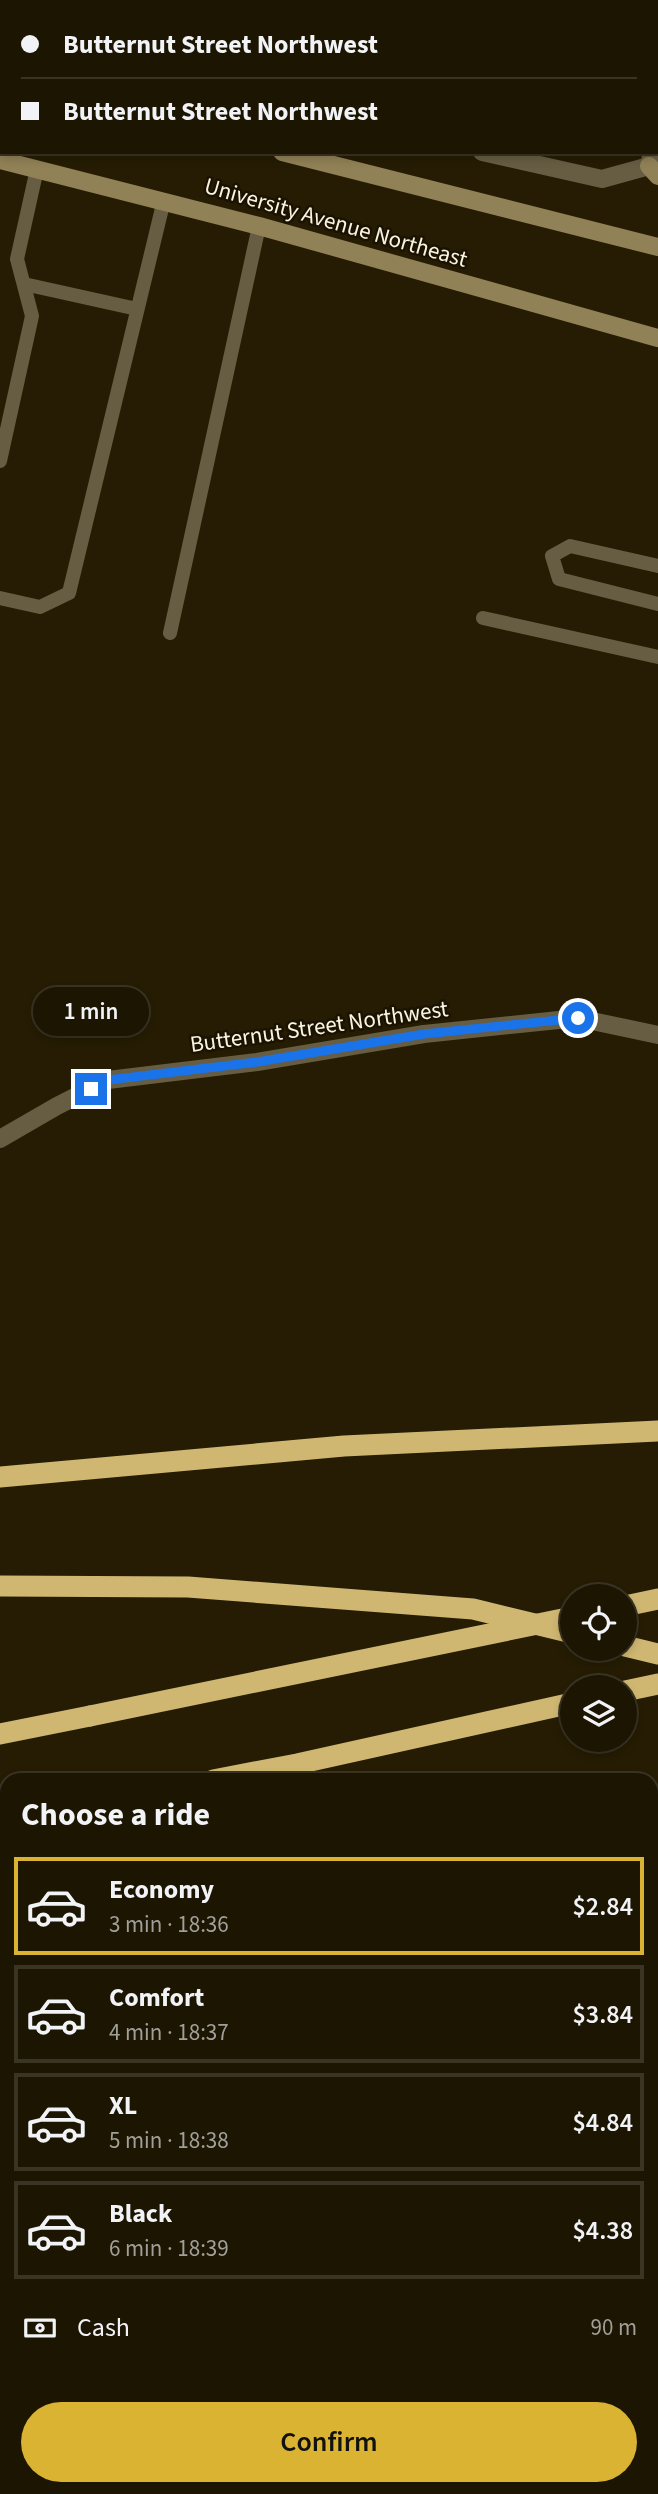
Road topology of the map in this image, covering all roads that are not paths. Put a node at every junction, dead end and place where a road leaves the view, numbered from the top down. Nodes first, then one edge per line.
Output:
1 (290, 154) edge
2 (491, 154) edge
3 (0, 160) edge
4 (653, 165) edge
5 (37, 169) junction
6 (164, 200) junction
7 (259, 226) junction
8 (658, 247) edge
9 (24, 284) junction
10 (137, 309) junction
11 (658, 338) edge
12 (0, 461) edge
13 (658, 566) edge
14 (0, 598) edge
15 (658, 604) edge
16 (483, 618) dead end
17 (170, 633) dead end
18 (658, 657) edge
19 (658, 1035) edge
20 (0, 1139) edge
21 (658, 1431) edge
22 (0, 1477) edge
23 (0, 1586) edge
24 (658, 1599) edge
25 (637, 1603) edge
26 (560, 1619) edge
27 (560, 1630) edge
28 (637, 1649) edge
29 (658, 1654) edge
30 (658, 1684) edge
31 (637, 1688) edge
32 (560, 1706) edge
33 (0, 1734) edge
34 (250, 1773) edge

1 - 8 main road
2 - 4 street
3 - 5 main road, University Avenue Northeast
5 - 6 main road, University Avenue Northeast
5 - 9 lane
6 - 7 main road, University Avenue Northeast
6 - 10 lane
7 - 11 main road, University Avenue Northeast
7 - 17 lane
9 - 10 lane
9 - 12 lane
10 - 14 lane
13 - 15 lane
16 - 18 lane
19 - 20 street, Butternut Street Northwest
21 - 22 highway
23 - 27 highway
24 - 25 highway
26 - 33 highway, bridge
28 - 29 highway
30 - 31 highway
32 - 34 highway

